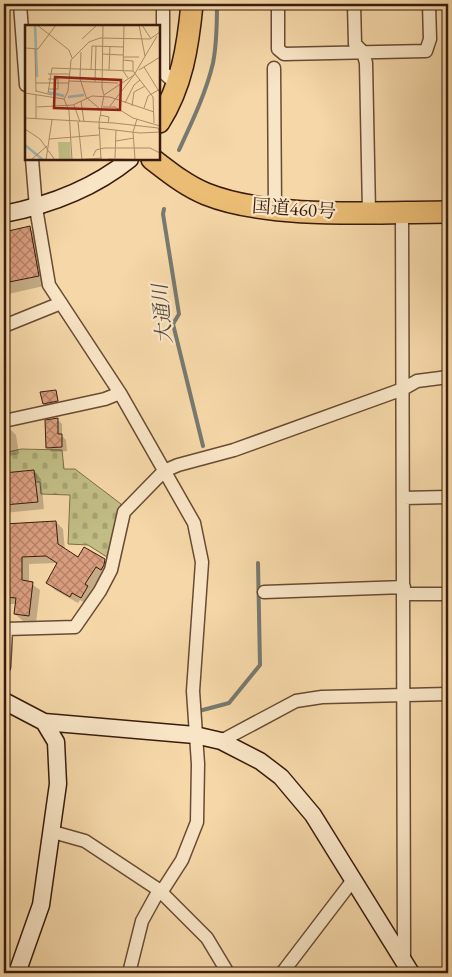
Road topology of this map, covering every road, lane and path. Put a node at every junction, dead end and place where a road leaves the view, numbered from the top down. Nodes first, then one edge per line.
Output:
1 (20, 4) edge
2 (163, 4) edge
3 (192, 4) edge
4 (278, 4) edge
5 (354, 4) edge
6 (429, 4) edge
7 (363, 52) junction
8 (274, 68) dead end
9 (25, 72) edge
10 (177, 85) junction
11 (160, 120) edge
12 (32, 160) edge
13 (129, 160) edge
14 (153, 160) edge
15 (36, 208) junction
16 (274, 209) junction
17 (369, 212) junction
18 (402, 212) junction
19 (448, 212) edge
20 (4, 214) edge
21 (61, 303) junction
22 (4, 326) edge
23 (448, 377) edge
24 (403, 389) junction
25 (120, 393) junction
26 (4, 421) edge
27 (164, 471) junction
28 (448, 497) edge
29 (403, 498) junction
30 (404, 591) junction
31 (264, 592) dead end
32 (448, 594) edge
33 (4, 667) edge
34 (404, 694) junction
35 (448, 694) edge
36 (4, 702) edge
37 (44, 722) junction
38 (195, 735) junction
39 (221, 741) junction
40 (53, 832) junction
41 (352, 880) junction
42 (159, 890) junction
43 (407, 967) edge
44 (17, 973) edge
45 (129, 973) edge
46 (228, 973) edge
47 (282, 973) edge

1 - 9 street
2 - 10 street
3 - 10 highway
4 - 7 street
5 - 7 street
6 - 7 street
7 - 17 street
8 - 16 street
10 - 11 highway
12 - 15 street
13 - 15 street
14 - 16 highway, 国道460号
15 - 20 street
15 - 21 street
16 - 17 highway, 国道460号
17 - 18 highway, 国道460号
18 - 19 highway, 国道460号
18 - 24 street
21 - 22 street
21 - 25 street
23 - 24 street
24 - 27 street
24 - 29 street
25 - 26 street
25 - 27 street
27 - 33 street
27 - 38 street
28 - 29 street
29 - 30 street
30 - 31 street
30 - 32 street
30 - 34 street
34 - 35 street
34 - 39 street
34 - 43 street
36 - 37 street
37 - 38 street
37 - 40 street
38 - 39 street
38 - 42 street
39 - 41 street
40 - 42 street
40 - 44 street
41 - 43 street
41 - 47 street
42 - 45 street
42 - 46 street

